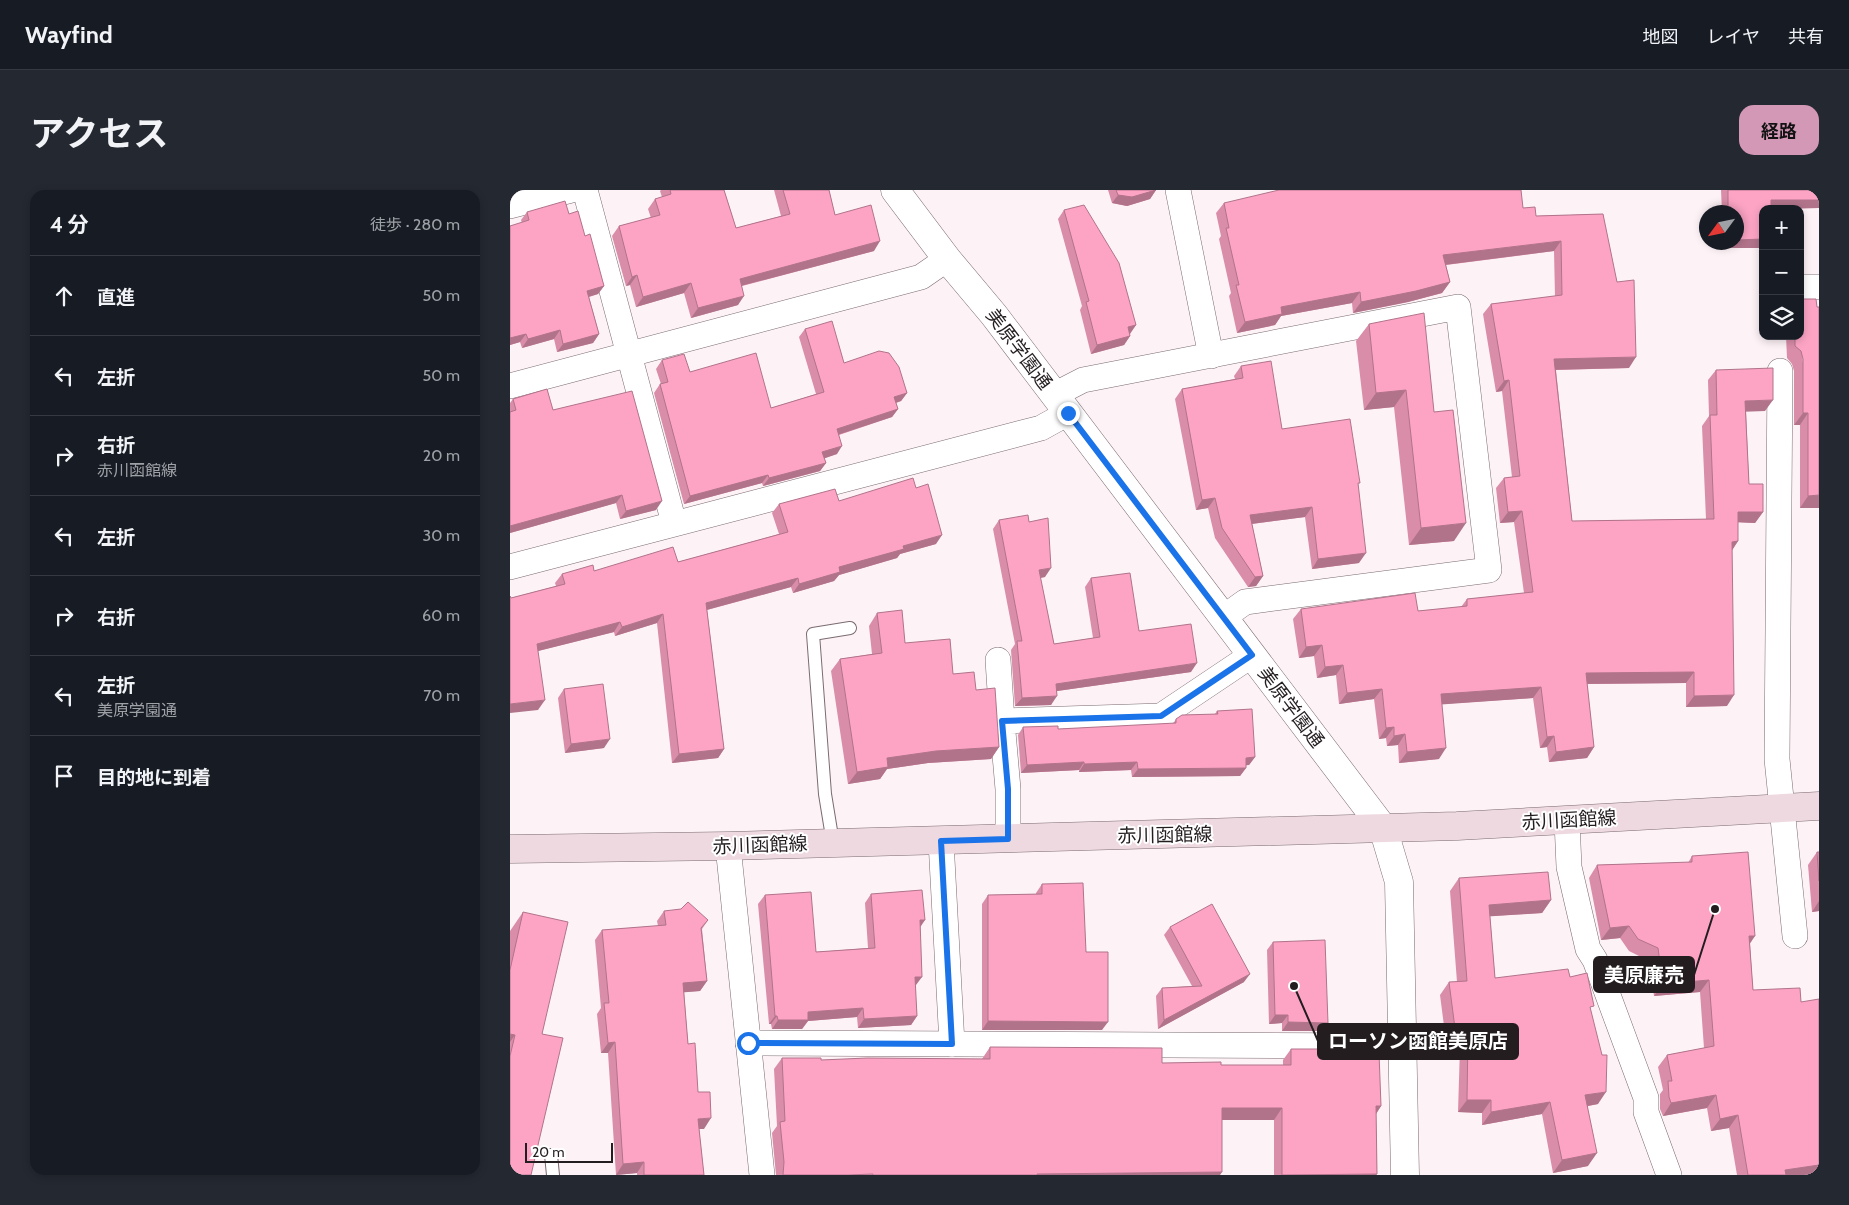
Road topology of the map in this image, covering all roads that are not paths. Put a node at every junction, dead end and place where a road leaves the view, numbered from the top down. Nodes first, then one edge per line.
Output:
1 (572, 190) edge
2 (585, 190) edge
3 (895, 190) edge
4 (1178, 190) edge
5 (510, 206) edge
6 (947, 260) junction
7 (1804, 287) edge
8 (1819, 287) edge
9 (629, 354) junction
10 (1212, 356) junction
11 (1780, 371) dead end
12 (510, 386) edge
13 (1061, 404) junction
14 (674, 523) junction
15 (510, 567) edge
16 (1224, 617) junction
17 (850, 628) dead end
18 (1252, 655) junction
19 (998, 660) dead end
20 (1002, 721) junction
21 (1819, 806) edge
22 (1782, 809) junction
23 (1567, 820) junction
24 (1383, 828) junction
25 (1008, 839) junction
26 (941, 841) junction
27 (833, 843) junction
28 (728, 846) junction
29 (510, 848) edge
30 (1795, 936) dead end
31 (748, 1043) junction
32 (952, 1044) junction
33 (1402, 1046) junction
34 (551, 1155) dead end
35 (554, 1175) edge
36 (762, 1175) edge
37 (1405, 1175) edge
38 (1669, 1175) edge

1 - 5 street
2 - 9 street
3 - 6 street, 美原学園通
4 - 10 street
6 - 9 street
6 - 13 street, 美原学園通
7 - 8 street
9 - 12 street
9 - 14 street
10 - 13 street
10 - 16 street
11 - 22 street
13 - 14 street
13 - 16 street, 美原学園通
14 - 15 street
16 - 18 street, 美原学園通
17 - 27 lane
18 - 20 street
18 - 24 street, 美原学園通
19 - 20 street
20 - 25 street
21 - 22 main road, 赤川函館線
22 - 23 main road, 赤川函館線
22 - 30 street
23 - 24 main road, 赤川函館線
23 - 38 street
24 - 25 main road, 赤川函館線
24 - 33 street, 美原学園通
25 - 26 main road, 赤川函館線
26 - 27 main road, 赤川函館線
26 - 32 street
27 - 28 main road, 赤川函館線
28 - 29 main road, 赤川函館線
28 - 31 street
31 - 32 street
31 - 36 street
32 - 33 street
33 - 37 street, 美原学園通
34 - 35 lane

